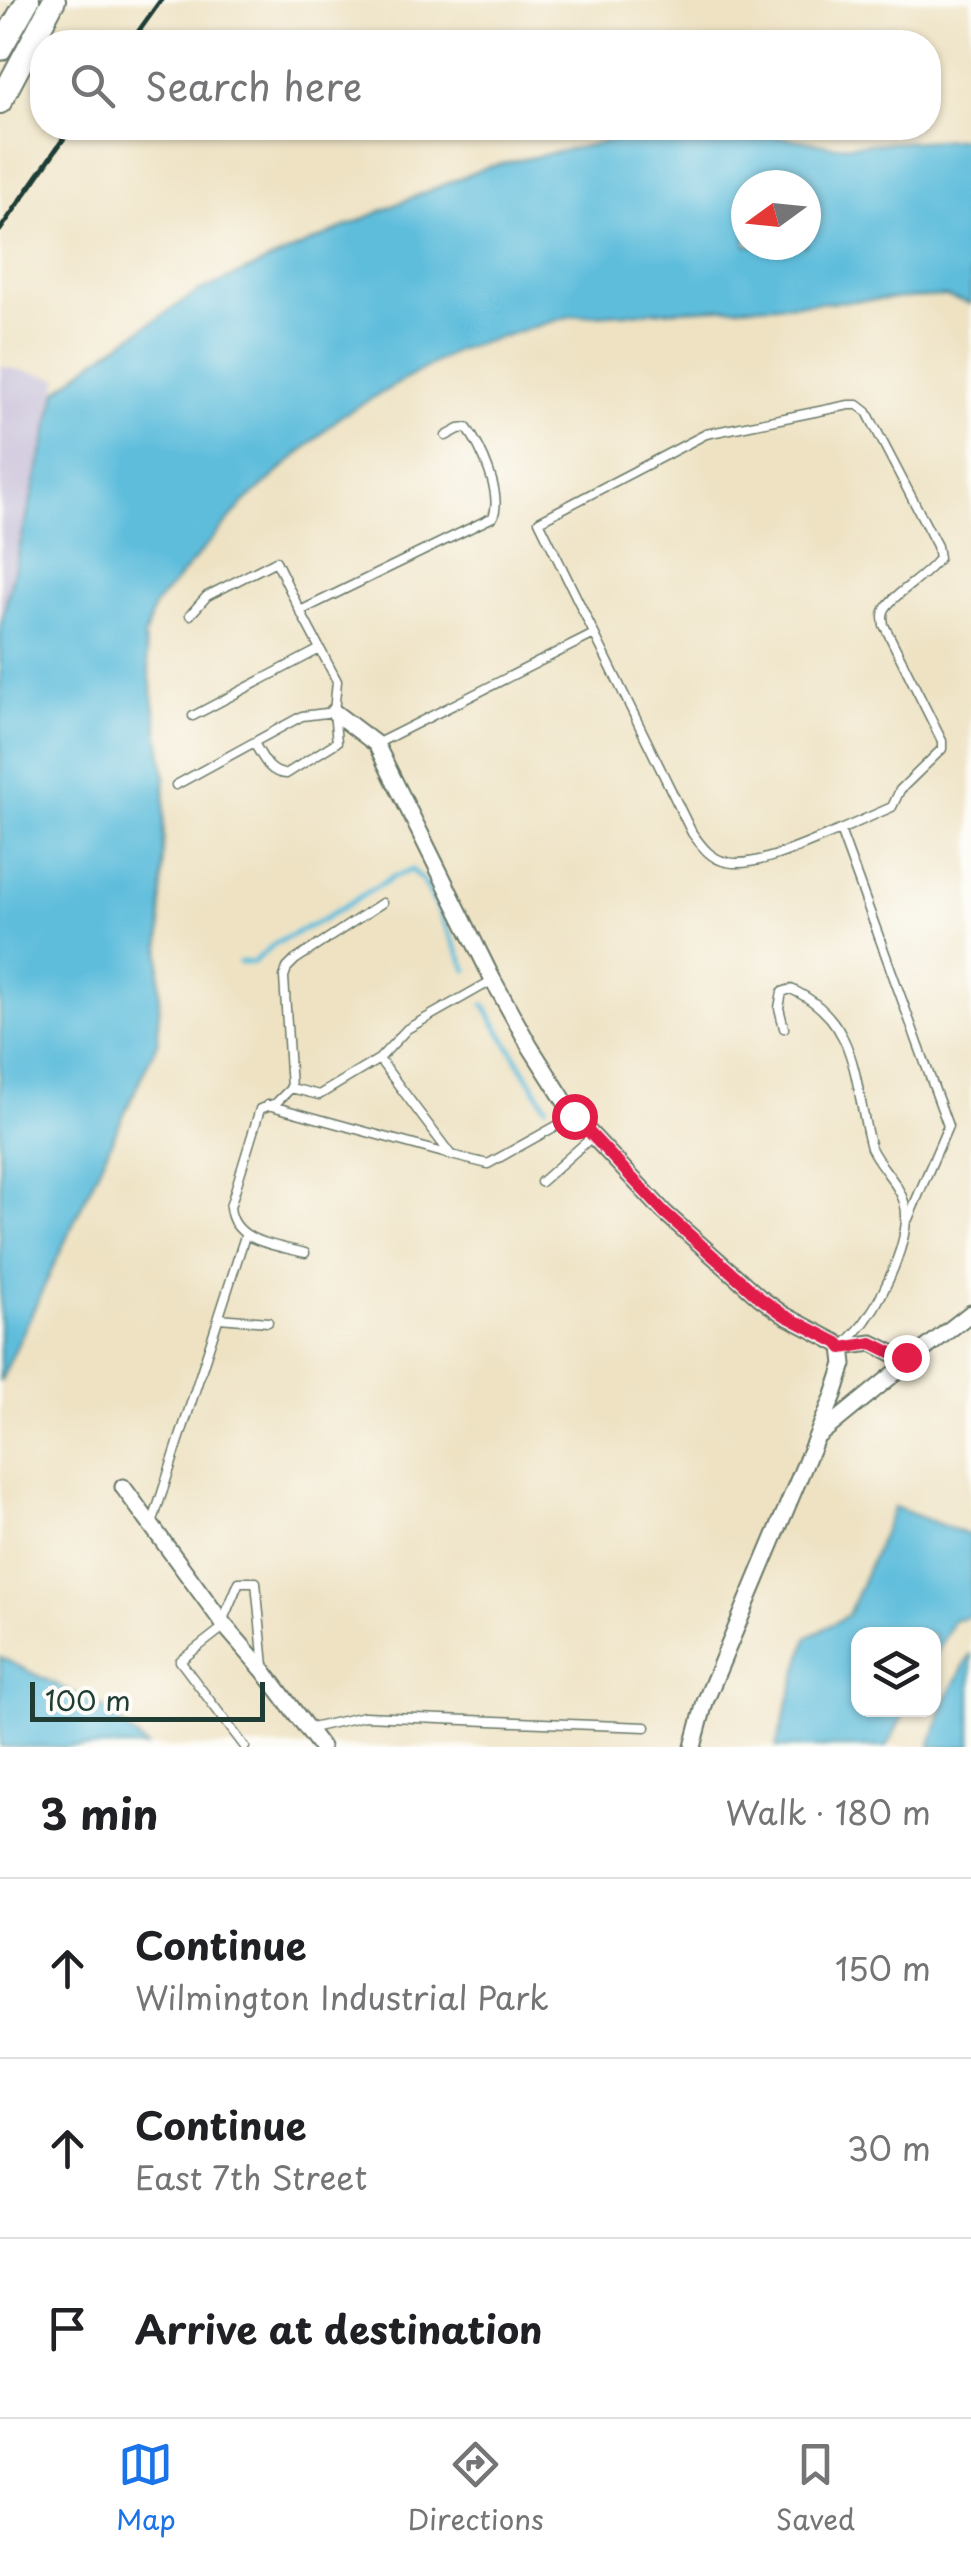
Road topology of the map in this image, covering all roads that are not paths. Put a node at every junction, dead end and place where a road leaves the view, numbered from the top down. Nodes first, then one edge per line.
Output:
1 (28, 0) edge
2 (54, 0) edge
3 (38, 30) edge
4 (30, 45) edge
5 (0, 48) edge
6 (0, 102) edge
7 (446, 436) dead end
8 (300, 611) junction
9 (190, 614) dead end
10 (594, 634) junction
11 (320, 649) junction
12 (334, 712) junction
13 (193, 716) dead end
14 (254, 743) junction
15 (376, 744) junction
16 (176, 785) dead end
17 (840, 830) junction
18 (382, 903) dead end
19 (493, 980) junction
20 (784, 1028) dead end
21 (379, 1058) junction
22 (291, 1088) junction
23 (268, 1106) junction
24 (574, 1116) junction
25 (592, 1137) junction
26 (451, 1154) junction
27 (541, 1182) dead end
28 (908, 1220) junction
29 (245, 1236) junction
30 (305, 1253) dead end
31 (971, 1313) edge
32 (219, 1318) junction
33 (268, 1322) dead end
34 (842, 1348) junction
35 (921, 1352) junction
36 (815, 1439) junction
37 (123, 1486) dead end
38 (152, 1524) junction
39 (224, 1624) junction
40 (264, 1670) junction
41 (646, 1727) dead end
42 (308, 1729) junction
43 (245, 1747) edge
44 (321, 1747) edge
45 (694, 1747) edge

1 - 5 main road
2 - 3 main road
4 - 6 main road
7 - 8 lane
8 - 9 lane
8 - 11 lane
10 - 15 lane
10 - 17 lane
10 - 17 lane
11 - 12 lane
11 - 13 lane
12 - 14 lane
12 - 14 lane
12 - 15 street
14 - 16 lane
15 - 19 street
17 - 28 lane
18 - 22 lane
19 - 21 lane
19 - 24 street
20 - 28 lane
21 - 22 lane
21 - 26 lane
22 - 23 lane
23 - 26 lane
23 - 29 lane
24 - 25 street
24 - 26 lane
25 - 27 lane
25 - 34 street
28 - 34 lane
29 - 30 lane
29 - 32 lane
31 - 35 street
32 - 33 lane
32 - 38 lane
34 - 35 street
34 - 36 street
35 - 36 street
36 - 45 street
37 - 38 street
38 - 39 street
39 - 40 street
39 - 40 lane
39 - 43 lane
40 - 42 street
41 - 42 lane
42 - 44 street

